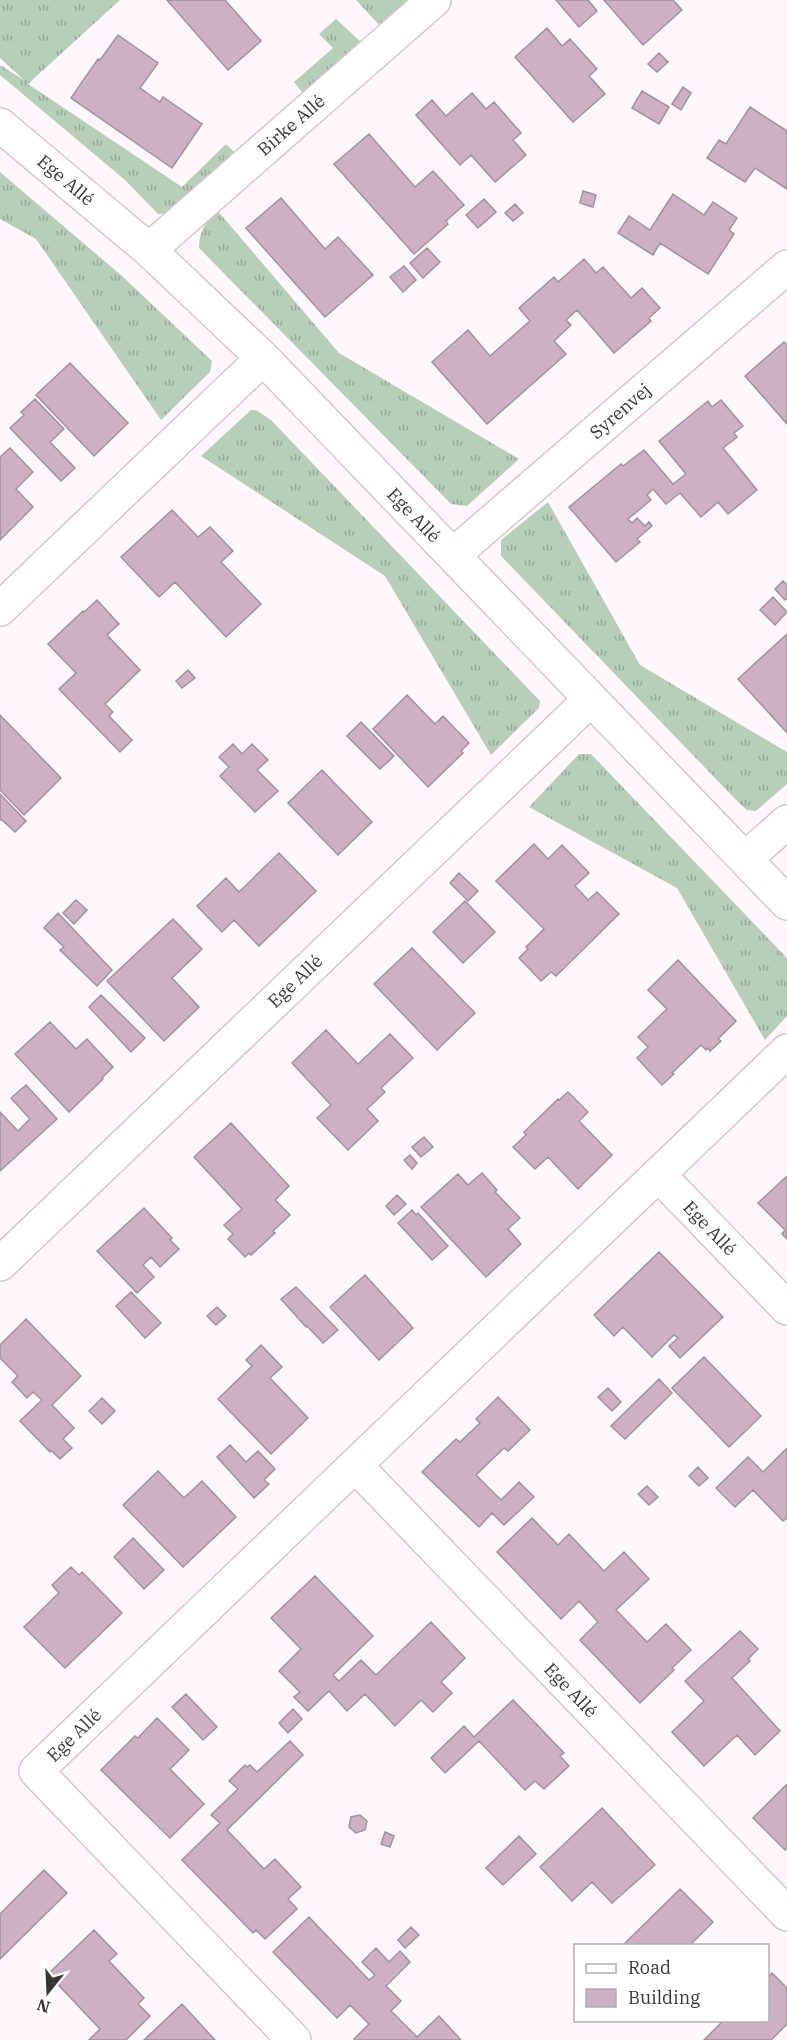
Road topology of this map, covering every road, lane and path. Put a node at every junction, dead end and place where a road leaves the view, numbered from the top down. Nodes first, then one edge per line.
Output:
1 (434, 0) edge
2 (0, 125) edge
3 (149, 250) junction
4 (787, 267) edge
5 (263, 358) junction
6 (453, 555) junction
7 (0, 609) edge
8 (591, 699) junction
9 (787, 822) edge
10 (745, 859) junction
11 (787, 903) edge
12 (787, 1051) edge
13 (658, 1174) junction
14 (0, 1264) edge
15 (787, 1308) edge
16 (355, 1466) junction
17 (787, 1914) edge
18 (294, 2040) edge

1 - 3 street, Birke Allé
2 - 3 street, Ege Allé
3 - 5 street, Ege Allé
4 - 6 street, Syrenvej
5 - 6 street, Ege Allé
5 - 7 street
6 - 8 street, Ege Allé
8 - 10 street, Ege Allé
8 - 14 street, Ege Allé
9 - 10 street
10 - 11 street, Ege Allé
12 - 13 street, Ege Allé
13 - 15 street, Ege Allé
13 - 16 street, Ege Allé
16 - 17 street, Ege Allé
16 - 18 street, Ege Allé

